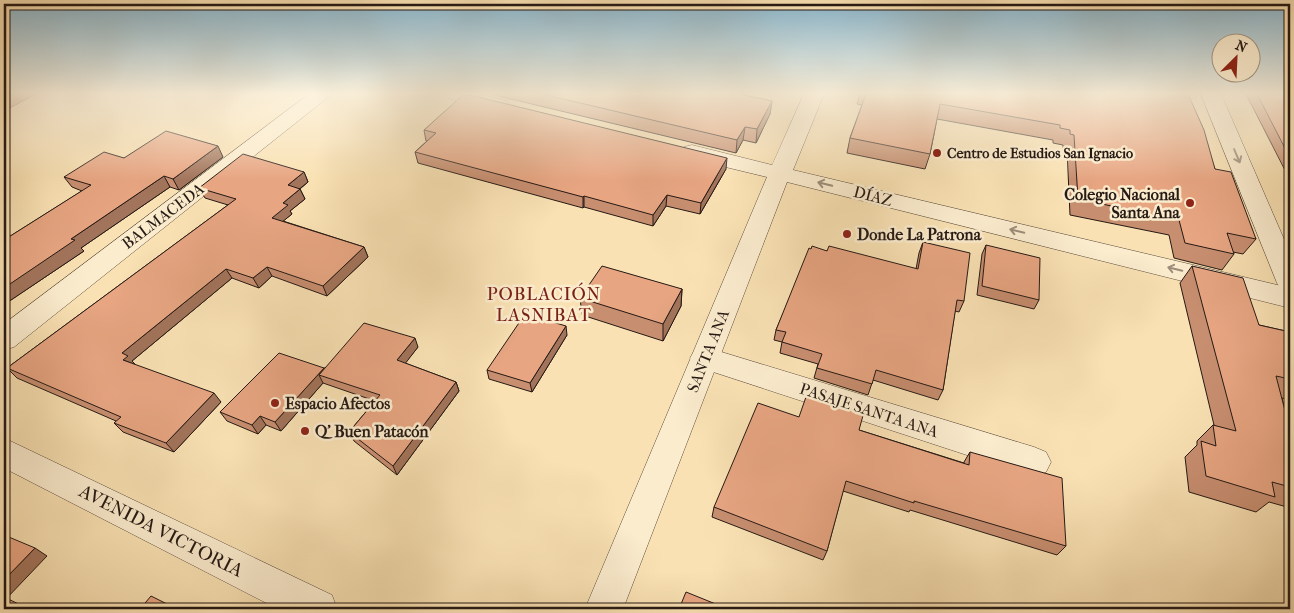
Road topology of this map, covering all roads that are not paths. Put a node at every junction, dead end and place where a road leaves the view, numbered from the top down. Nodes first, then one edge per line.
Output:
1 (285, 123) edge
2 (802, 123) edge
3 (1224, 123) edge
4 (675, 148) edge
5 (780, 173) junction
6 (1290, 283) edge
7 (1290, 298) edge
8 (4, 339) edge
9 (705, 358) junction
10 (4, 452) edge
11 (1034, 462) dead end
12 (318, 609) edge
13 (604, 609) edge

1 - 8 street, BALMACEDA
2 - 5 street, SANTA ANA
3 -> 6 street
4 - 5 street, DÍAZ
7 -> 5 street, DÍAZ
5 - 9 street, SANTA ANA
9 - 11 street, PASAJE SANTA ANA
9 - 13 street, SANTA ANA
10 - 12 street, AVENIDA VICTORIA

